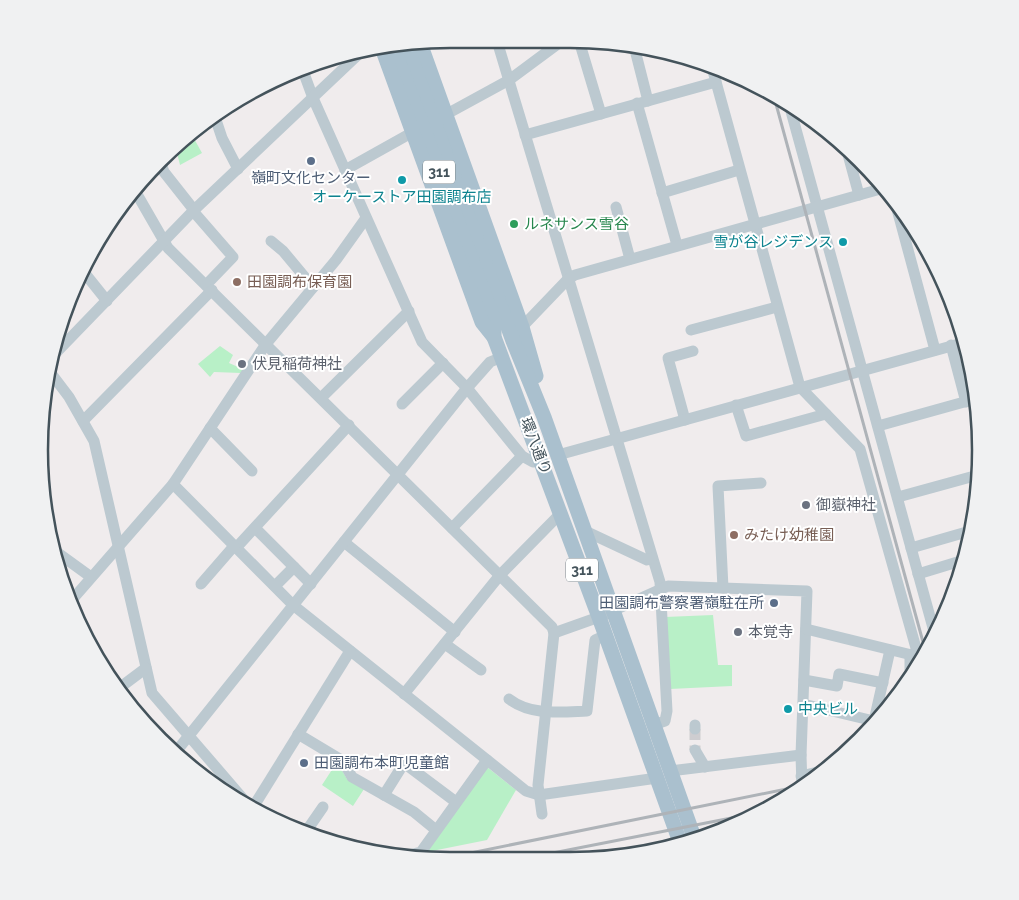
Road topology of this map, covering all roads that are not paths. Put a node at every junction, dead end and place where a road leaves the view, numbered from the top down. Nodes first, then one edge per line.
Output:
1 (422, 48) edge
2 (499, 48) edge
3 (552, 48) edge
4 (581, 48) edge
5 (408, 50) edge
6 (395, 51) edge
7 (384, 53) edge
8 (635, 53) edge
9 (353, 59) edge
10 (305, 75) edge
11 (714, 76) edge
12 (509, 80) junction
13 (313, 98) junction
14 (643, 102) junction
15 (601, 114) junction
16 (791, 114) edge
17 (445, 115) junction
18 (217, 122) edge
19 (413, 132) junction
20 (525, 135) junction
21 (850, 161) edge
22 (162, 168) edge
23 (238, 170) junction
24 (345, 170) junction
25 (739, 170) junction
26 (875, 189) edge
27 (662, 193) junction
28 (859, 195) junction
29 (138, 196) edge
30 (818, 206) junction
31 (616, 207) dead end
32 (194, 211) junction
33 (366, 218) junction
34 (900, 221) edge
35 (755, 225) junction
36 (164, 241) junction
37 (271, 241) dead end
38 (677, 245) junction
39 (630, 259) junction
40 (87, 276) edge
41 (568, 279) junction
42 (313, 287) junction
43 (209, 288) junction
44 (490, 294) junction
45 (107, 301) junction
46 (778, 308) junction
47 (410, 311) junction
48 (522, 327) junction
49 (690, 330) dead end
50 (494, 337) junction
51 (266, 344) junction
52 (957, 344) edge
53 (951, 346) junction
54 (60, 348) edge
55 (935, 350) junction
56 (693, 351) dead end
57 (502, 357) junction
58 (443, 364) junction
59 (863, 370) junction
60 (54, 378) edge
61 (800, 387) junction
62 (467, 388) junction
63 (967, 388) edge
64 (321, 398) junction
65 (968, 401) edge
66 (402, 404) dead end
67 (736, 405) junction
68 (826, 414) junction
69 (544, 417) junction
70 (685, 420) junction
71 (83, 421) junction
72 (348, 425) junction
73 (878, 426) junction
74 (210, 428) junction
75 (616, 439) junction
76 (558, 455) junction
77 (522, 456) junction
78 (542, 461) junction
79 (252, 471) dead end
80 (397, 473) junction
81 (971, 477) edge
82 (761, 483) dead end
83 (173, 484) junction
84 (898, 497) junction
85 (561, 513) junction
86 (255, 528) junction
87 (452, 528) junction
88 (584, 530) junction
89 (963, 533) edge
90 (344, 542) junction
91 (119, 544) junction
92 (235, 547) junction
93 (911, 548) junction
94 (62, 557) edge
95 (652, 558) junction
96 (955, 563) edge
97 (294, 567) junction
98 (918, 574) junction
99 (500, 575) junction
100 (91, 577) junction
101 (201, 584) dead end
102 (311, 584) junction
103 (275, 586) junction
104 (723, 588) junction
105 (660, 589) junction
106 (75, 596) edge
107 (293, 605) junction
108 (614, 610) junction
109 (599, 617) junction
110 (932, 624) edge
111 (806, 629) junction
112 (455, 632) junction
113 (554, 633) junction
114 (606, 635) junction
115 (445, 644) junction
116 (350, 650) junction
117 (890, 650) junction
118 (916, 654) edge
119 (916, 656) edge
120 (146, 668) junction
121 (481, 670) dead end
122 (804, 680) junction
123 (883, 683) junction
124 (123, 685) edge
125 (404, 694) junction
126 (509, 699) dead end
127 (803, 704) junction
128 (877, 709) edge
129 (546, 712) junction
130 (868, 720) edge
131 (653, 725) junction
132 (298, 734) junction
133 (188, 736) junction
134 (179, 748) edge
135 (695, 750) tunnel mouth
136 (801, 755) junction
137 (487, 760) junction
138 (705, 767) junction
139 (664, 775) junction
140 (801, 779) edge
141 (237, 791) edge
142 (384, 795) junction
143 (539, 795) junction
144 (456, 802) junction
145 (256, 803) edge
146 (322, 807) dead end
147 (542, 814) dead end
148 (309, 827) edge
149 (436, 830) junction
150 (693, 833) edge
151 (678, 837) edge
152 (421, 852) edge

1 - 17 main road, 311
2 - 12 street
3 - 12 street
4 - 15 street
5 - 44 main road, 環八通り / 311
6 - 44 main road, 環八通り / 311
7 - 19 main road
8 - 14 street
9 - 13 street
10 - 13 street
11 - 14 street
11 - 25 street
12 - 17 street
12 - 20 street
13 - 23 street
13 - 24 street
14 - 15 street
14 - 27 street
15 - 20 street
16 - 30 street
17 - 48 main road, 311
18 - 23 street
19 - 24 street
19 - 50 main road
20 - 41 street
21 - 28 street
22 - 32 street
23 - 32 street
24 - 33 street
25 - 27 street
25 - 35 street
26 - 28 street
27 - 38 street
28 - 30 street
29 - 36 street
30 - 35 street
30 - 59 street
31 - 39 street
32 - 36 street
32 - 43 street
33 - 42 street
33 - 47 street
34 - 55 street
35 - 38 street
35 - 46 street
36 - 43 street
36 - 45 street
37 - 42 street
38 - 39 street
39 - 41 street
40 - 45 street
41 - 48 street
41 - 75 street
42 - 51 street
43 - 51 street
43 - 71 street
44 - 50 main road, 環八通り / 311
44 - 69 main road, 環八通り / 311
45 - 54 street
46 - 49 street
46 - 61 street
47 - 58 street
47 - 64 street
48 - 69 main road, 311
50 - 57 main road, 環八通り / 311
51 - 64 street
51 - 74 street
52 - 53 street
53 - 55 street
53 - 63 street
55 - 59 street
56 - 70 street
57 - 62 street
57 - 78 main road, 環八通り / 311
58 - 62 street
58 - 66 street
59 - 61 street
59 - 73 street
60 - 71 street
61 - 67 street
61 - 68 street
62 - 77 street
62 - 80 street
64 - 72 street
65 - 73 street
67 - 68 street
67 - 70 street
68 - 118 street
69 - 76 main road, 環八通り / 311
70 - 75 street
71 - 91 street
72 - 80 street
72 - 86 street
73 - 84 street
74 - 79 street
74 - 83 street
75 - 76 street
75 - 95 street
76 - 88 main road, 環八通り / 311
77 - 78 street
77 - 87 street
78 - 85 main road, 環八通り / 311
80 - 87 street
80 - 90 street
81 - 84 street
82 - 104 street
83 - 91 street
83 - 92 street
84 - 93 street
85 - 99 street
85 - 109 main road, 環八通り / 311
86 - 92 street
86 - 97 street
87 - 99 street
88 - 95 street
88 - 108 main road, 環八通り / 311
89 - 93 street
90 - 102 street
90 - 112 street
91 - 100 street
91 - 120 street
92 - 101 street
92 - 103 street
93 - 98 street
94 - 100 street
95 - 105 street
96 - 98 street
97 - 102 street
97 - 103 street
98 - 110 street
99 - 112 street
99 - 113 street
100 - 106 street
102 - 107 street
103 - 107 street
104 - 105 street
104 - 111 street
105 - 108 street
105 - 131 street
107 - 116 street
107 - 133 street
108 - 109 street
108 - 131 main road, 環八通り / 311
109 - 113 street
109 - 114 main road, 環八通り / 311
111 - 117 street
111 - 122 street
112 - 115 street
113 - 129 street
114 - 129 street
114 - 139 main road, 環八通り / 311
115 - 121 street
115 - 125 street
116 - 125 street
116 - 132 street
117 - 119 street
117 - 123 street
120 - 124 street
120 - 133 street
122 - 123 street
122 - 127 street
123 - 128 street
125 - 137 street
126 - 129 street
127 - 130 street
127 - 136 street
129 - 143 street
131 - 139 main road, 環八通り / 311
132 - 142 street
132 - 145 street
133 - 134 street
133 - 141 street
135 - 138 street
136 - 138 street
136 - 140 street
137 - 143 street
137 - 144 street
138 - 139 street
139 - 143 street
139 - 150 main road, 環八通り / 311
139 - 151 main road, 環八通り / 311
142 - 144 street
142 - 149 street
143 - 147 street
144 - 149 street
146 - 148 street
149 - 152 street

